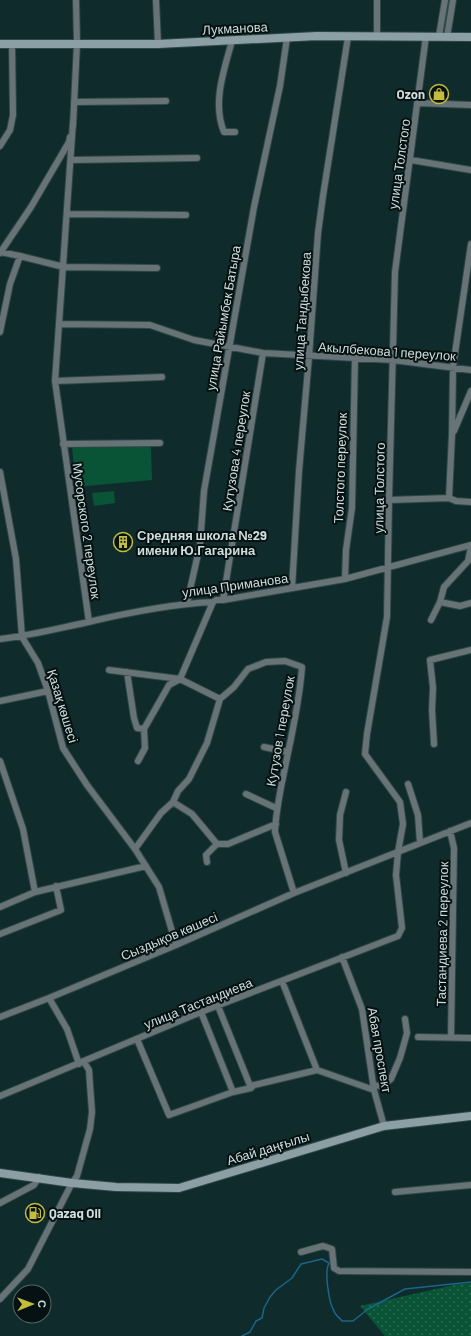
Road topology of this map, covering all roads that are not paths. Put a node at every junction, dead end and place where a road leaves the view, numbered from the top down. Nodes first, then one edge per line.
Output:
1 (76, 0) edge
2 (156, 0) edge
3 (377, 0) edge
4 (445, 0) edge
5 (453, 0) edge
6 (376, 36) junction
7 (426, 36) junction
8 (439, 36) junction
9 (348, 37) junction
10 (447, 37) junction
11 (471, 37) edge
12 (287, 38) junction
13 (232, 41) junction
14 (77, 43) junction
15 (0, 44) edge
16 (12, 44) junction
17 (158, 44) junction
18 (166, 101) dead end
19 (74, 102) junction
20 (418, 103) junction
21 (471, 105) edge
22 (74, 122) junction
23 (235, 132) dead end
24 (0, 146) edge
25 (197, 158) dead end
26 (71, 160) junction
27 (411, 160) junction
28 (471, 170) edge
29 (68, 214) junction
30 (186, 215) dead end
31 (471, 244) edge
32 (0, 253) edge
33 (20, 256) junction
34 (64, 267) junction
35 (157, 268) dead end
36 (59, 324) junction
37 (0, 332) edge
38 (230, 347) junction
39 (263, 353) junction
40 (310, 356) junction
41 (355, 357) junction
42 (393, 360) junction
43 (453, 367) junction
44 (471, 370) edge
45 (162, 377) dead end
46 (55, 381) junction
47 (471, 391) edge
48 (462, 410) junction
49 (452, 411) junction
50 (452, 434) junction
51 (160, 443) dead end
52 (63, 444) junction
53 (0, 472) edge
54 (449, 498) junction
55 (389, 500) junction
56 (471, 502) edge
57 (471, 546) edge
58 (388, 567) junction
59 (345, 579) junction
60 (292, 588) junction
61 (223, 600) junction
62 (213, 602) junction
63 (440, 602) junction
64 (187, 603) junction
65 (471, 603) edge
66 (431, 620) dead end
67 (89, 622) junction
68 (22, 637) junction
69 (0, 639) edge
70 (471, 650) edge
71 (110, 670) dead end
72 (127, 672) junction
73 (180, 679) junction
74 (48, 690) junction
75 (220, 698) junction
76 (0, 701) edge
77 (144, 729) junction
78 (434, 744) dead end
79 (264, 747) dead end
80 (288, 752) junction
81 (0, 761) edge
82 (138, 761) dead end
83 (408, 784) dead end
84 (346, 792) dead end
85 (246, 794) dead end
86 (173, 802) junction
87 (276, 808) junction
88 (471, 823) edge
89 (276, 824) junction
90 (450, 832) junction
91 (420, 843) junction
92 (216, 844) junction
93 (135, 850) junction
94 (398, 852) junction
95 (207, 862) dead end
96 (146, 866) junction
97 (346, 873) junction
98 (56, 886) junction
99 (35, 892) junction
100 (294, 893) junction
101 (0, 907) edge
102 (402, 928) joint
103 (0, 934) edge
104 (176, 945) junction
105 (342, 957) junction
106 (282, 981) junction
107 (49, 998) junction
108 (218, 1006) junction
109 (202, 1012) junction
110 (0, 1017) edge
111 (405, 1019) dead end
112 (418, 1037) dead end
113 (452, 1038) junction
114 (471, 1038) edge
115 (137, 1039) junction
116 (82, 1063) junction
117 (317, 1070) junction
118 (251, 1088) junction
119 (374, 1088) junction
120 (233, 1092) junction
121 (0, 1096) edge
122 (471, 1116) edge
123 (384, 1126) junction
124 (0, 1173) edge
125 (38, 1177) junction
126 (72, 1182) junction
127 (471, 1185) edge
128 (395, 1192) dead end
129 (0, 1203) edge
130 (301, 1252) dead end
131 (471, 1272) edge
132 (0, 1299) edge

1 - 14 street
2 - 17 street
3 - 6 street
4 - 8 street
5 - 10 street
6 - 7 street, Лукманова
6 - 9 street, Лукманова
7 - 8 street, Лукманова
7 - 20 street, улица Толстого
8 - 10 street, Лукманова
9 - 12 street, Лукманова
9 - 40 street, улица Тандыбекова
10 - 11 street, Лукманова
12 - 13 street, Лукманова
12 - 38 street, улица Райымбек Батыра
13 - 17 street, Лукманова
13 - 23 street
14 - 16 street, Лукманова
14 - 17 street, Лукманова
14 - 19 street
15 - 16 street, Лукманова
16 - 24 street
18 - 19 street
19 - 22 street
20 - 21 street
20 - 27 street, улица Толстого
22 - 26 street, Мусорского 2 переулок
22 - 32 street
25 - 26 street
26 - 29 street, Мусорского 2 переулок
27 - 28 street
27 - 42 street, улица Толстого
29 - 30 street
29 - 34 street, Мусорского 2 переулок
31 - 43 street
32 - 33 street
33 - 34 street
33 - 37 street
34 - 35 street
34 - 36 street, Мусорского 2 переулок
36 - 38 street
36 - 46 street, Мусорского 2 переулок
38 - 39 street, Акылбекова 1 переулок
38 - 64 street, улица Райымбек Батыра
39 - 40 street, Акылбекова 1 переулок
39 - 61 street, Кутузова 4 переулок
40 - 41 street, Акылбекова 1 переулок
40 - 60 street, улица Тандыбекова
41 - 42 street, Акылбекова 1 переулок
41 - 59 street, Толстого переулок
42 - 43 street, Акылбекова 1 переулок
42 - 55 street, улица Толстого
43 - 44 street, Акылбекова 1 переулок
43 - 49 street
45 - 46 street
46 - 52 street, Мусорского 2 переулок
47 - 48 street
48 - 49 street
48 - 50 street
49 - 50 street
50 - 54 street
51 - 52 street, Мусорского 2 переулок
52 - 67 street, Мусорского 2 переулок
53 - 68 street, Қазақ көшесі
54 - 55 street
54 - 56 street
55 - 58 street, улица Толстого
57 - 58 street, улица Приманова
57 - 63 street
58 - 59 street, улица Приманова
58 - 94 street, улица Толстого
59 - 60 street, улица Приманова
60 - 61 street, улица Приманова
61 - 62 street, улица Приманова
62 - 64 street, улица Приманова
62 - 73 street
63 - 65 street
63 - 66 street
64 - 67 street, улица Приманова
67 - 68 street, улица Приманова
68 - 69 street, улица Приманова
68 - 74 street, Қазақ көшесі
70 - 78 street
71 - 72 street
72 - 73 street
72 - 77 street
73 - 75 street
73 - 77 street
74 - 76 street
74 - 93 street, Қазақ көшесі
75 - 80 street, Кутузов 1 переулок
75 - 86 street
77 - 82 street
79 - 80 street
80 - 87 street, Кутузов 1 переулок
81 - 99 street
83 - 91 street
84 - 97 street
85 - 87 street
86 - 92 street
86 - 93 street
87 - 89 street, Кутузов 1 переулок
88 - 90 street, Сыздықов көшесі
89 - 92 street
89 - 100 street, Кутузов 1 переулок
90 - 91 street, Сыздықов көшесі
90 - 113 street, Тастандиева 2 переулок
91 - 94 street, Сыздықов көшесі
92 - 95 street
93 - 96 street, Қазақ көшесі
94 - 97 street, Сыздықов көшесі
94 - 102 street, улица Толстого
96 - 98 street
96 - 104 street, Қазақ көшесі
97 - 100 street, Сыздықов көшесі
98 - 99 street
98 - 103 street
99 - 101 street
100 - 104 street, Сыздықов көшесі
102 - 105 street, улица Тастандиева
104 - 107 street, Сыздықов көшесі
105 - 106 street, улица Тастандиева
105 - 119 street, Абая проспект
106 - 108 street, улица Тастандиева
106 - 117 street
107 - 110 street, Сыздықов көшесі
107 - 116 street
108 - 109 street, улица Тастандиева
108 - 118 street
109 - 115 street, улица Тастандиева
109 - 120 street
111 - 119 street
112 - 113 street
113 - 114 street
115 - 116 street, улица Тастандиева
115 - 120 street
116 - 121 street, улица Тастандиева
116 - 126 street
117 - 118 street
117 - 119 street
118 - 120 street
119 - 123 street, Абая проспект
122 - 123 street, Абай даңғылы
123 - 126 street, Абай даңғылы
124 - 125 street, Абай даңғылы
125 - 126 street, Абай даңғылы
125 - 129 street
126 - 132 street
127 - 128 street
130 - 131 street

